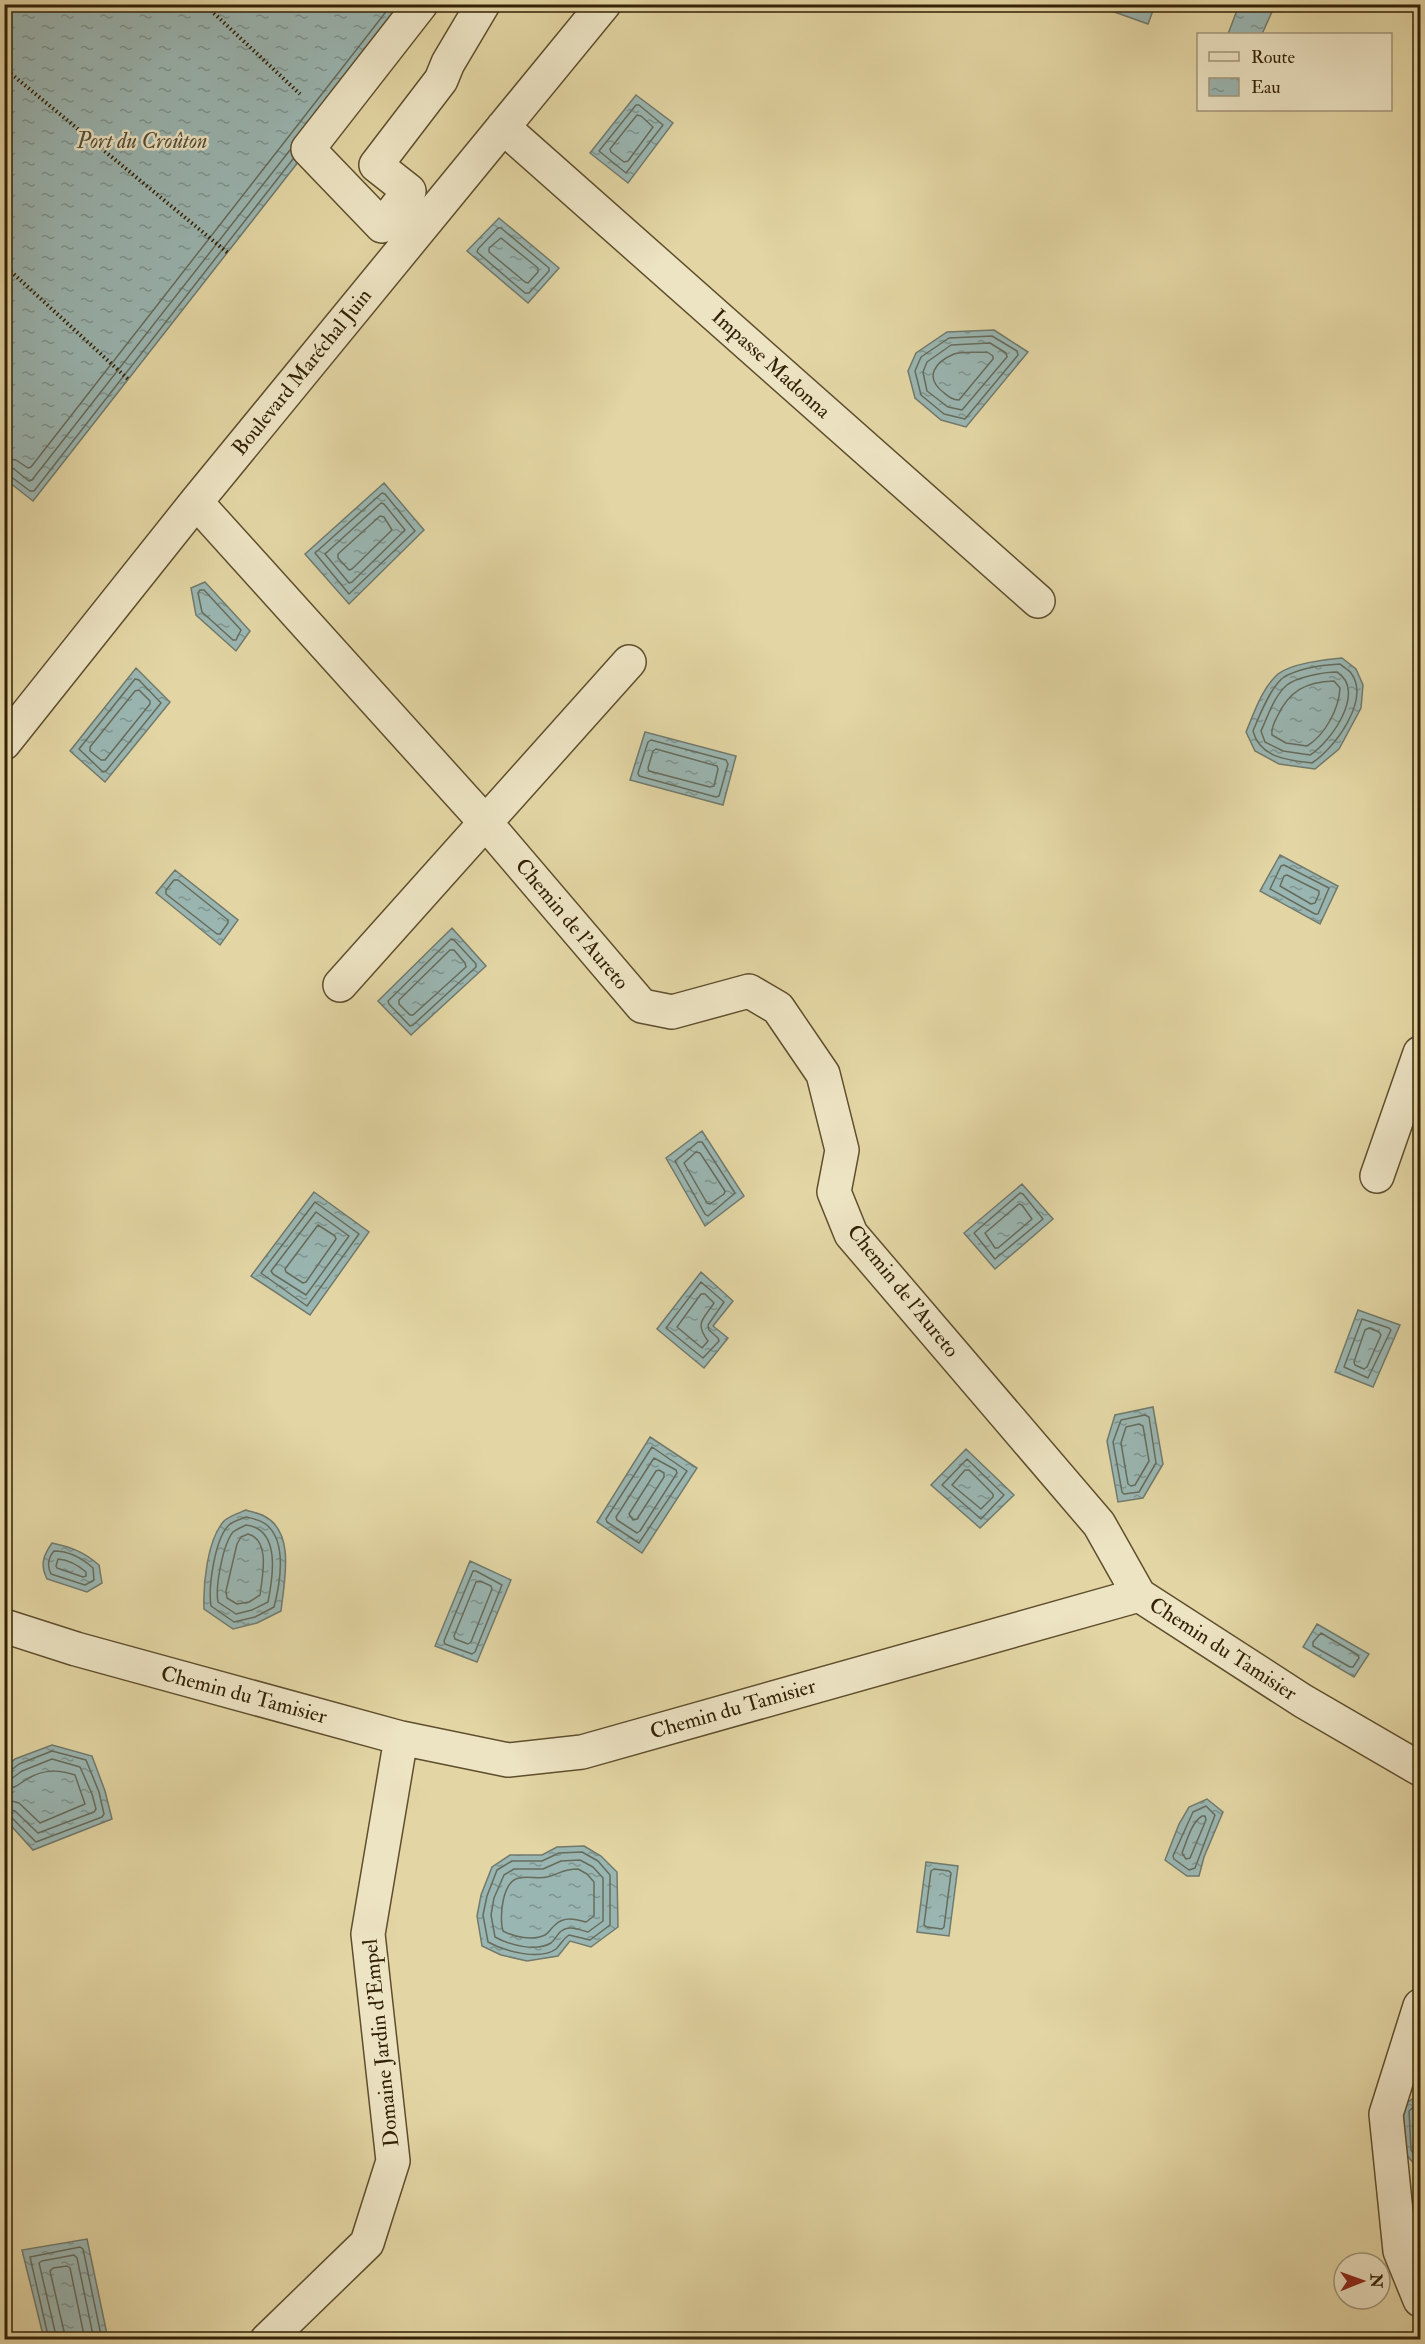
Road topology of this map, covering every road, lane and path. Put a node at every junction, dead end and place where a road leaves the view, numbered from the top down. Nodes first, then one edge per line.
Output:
1 (204, 4) edge
2 (421, 4) edge
3 (483, 4) edge
4 (604, 4) edge
5 (4, 69) edge
6 (329, 121) junction
7 (503, 127) junction
8 (228, 253) dead end
9 (4, 265) edge
10 (129, 380) dead end
11 (196, 502) junction
12 (1038, 601) dead end
13 (628, 662) dead end
14 (4, 743) edge
15 (485, 822) junction
16 (340, 985) dead end
17 (1420, 1053) edge
18 (1377, 1176) dead end
19 (1139, 1594) junction
20 (4, 1626) edge
21 (401, 1738) junction
22 (1420, 1769) edge
23 (1420, 2006) edge
24 (1420, 2300) edge
25 (267, 2340) edge

1 - 6 path
2 - 6 street
3 - 6 street
4 - 7 street, Boulevard Maréchal Juin
5 - 8 path
7 - 11 street, Boulevard Maréchal Juin
7 - 12 street, Impasse Madonna
9 - 10 path
11 - 14 street, Boulevard Maréchal Juin
11 - 15 street, Chemin de l'Aureto
13 - 15 street
15 - 16 street
15 - 19 street, Chemin de l'Aureto
17 - 18 street
19 - 21 street, Chemin du Tamisier
19 - 22 street, Chemin du Tamisier
20 - 21 street, Chemin du Tamisier
21 - 25 street, Domaine Jardin d'Empel
23 - 24 street

